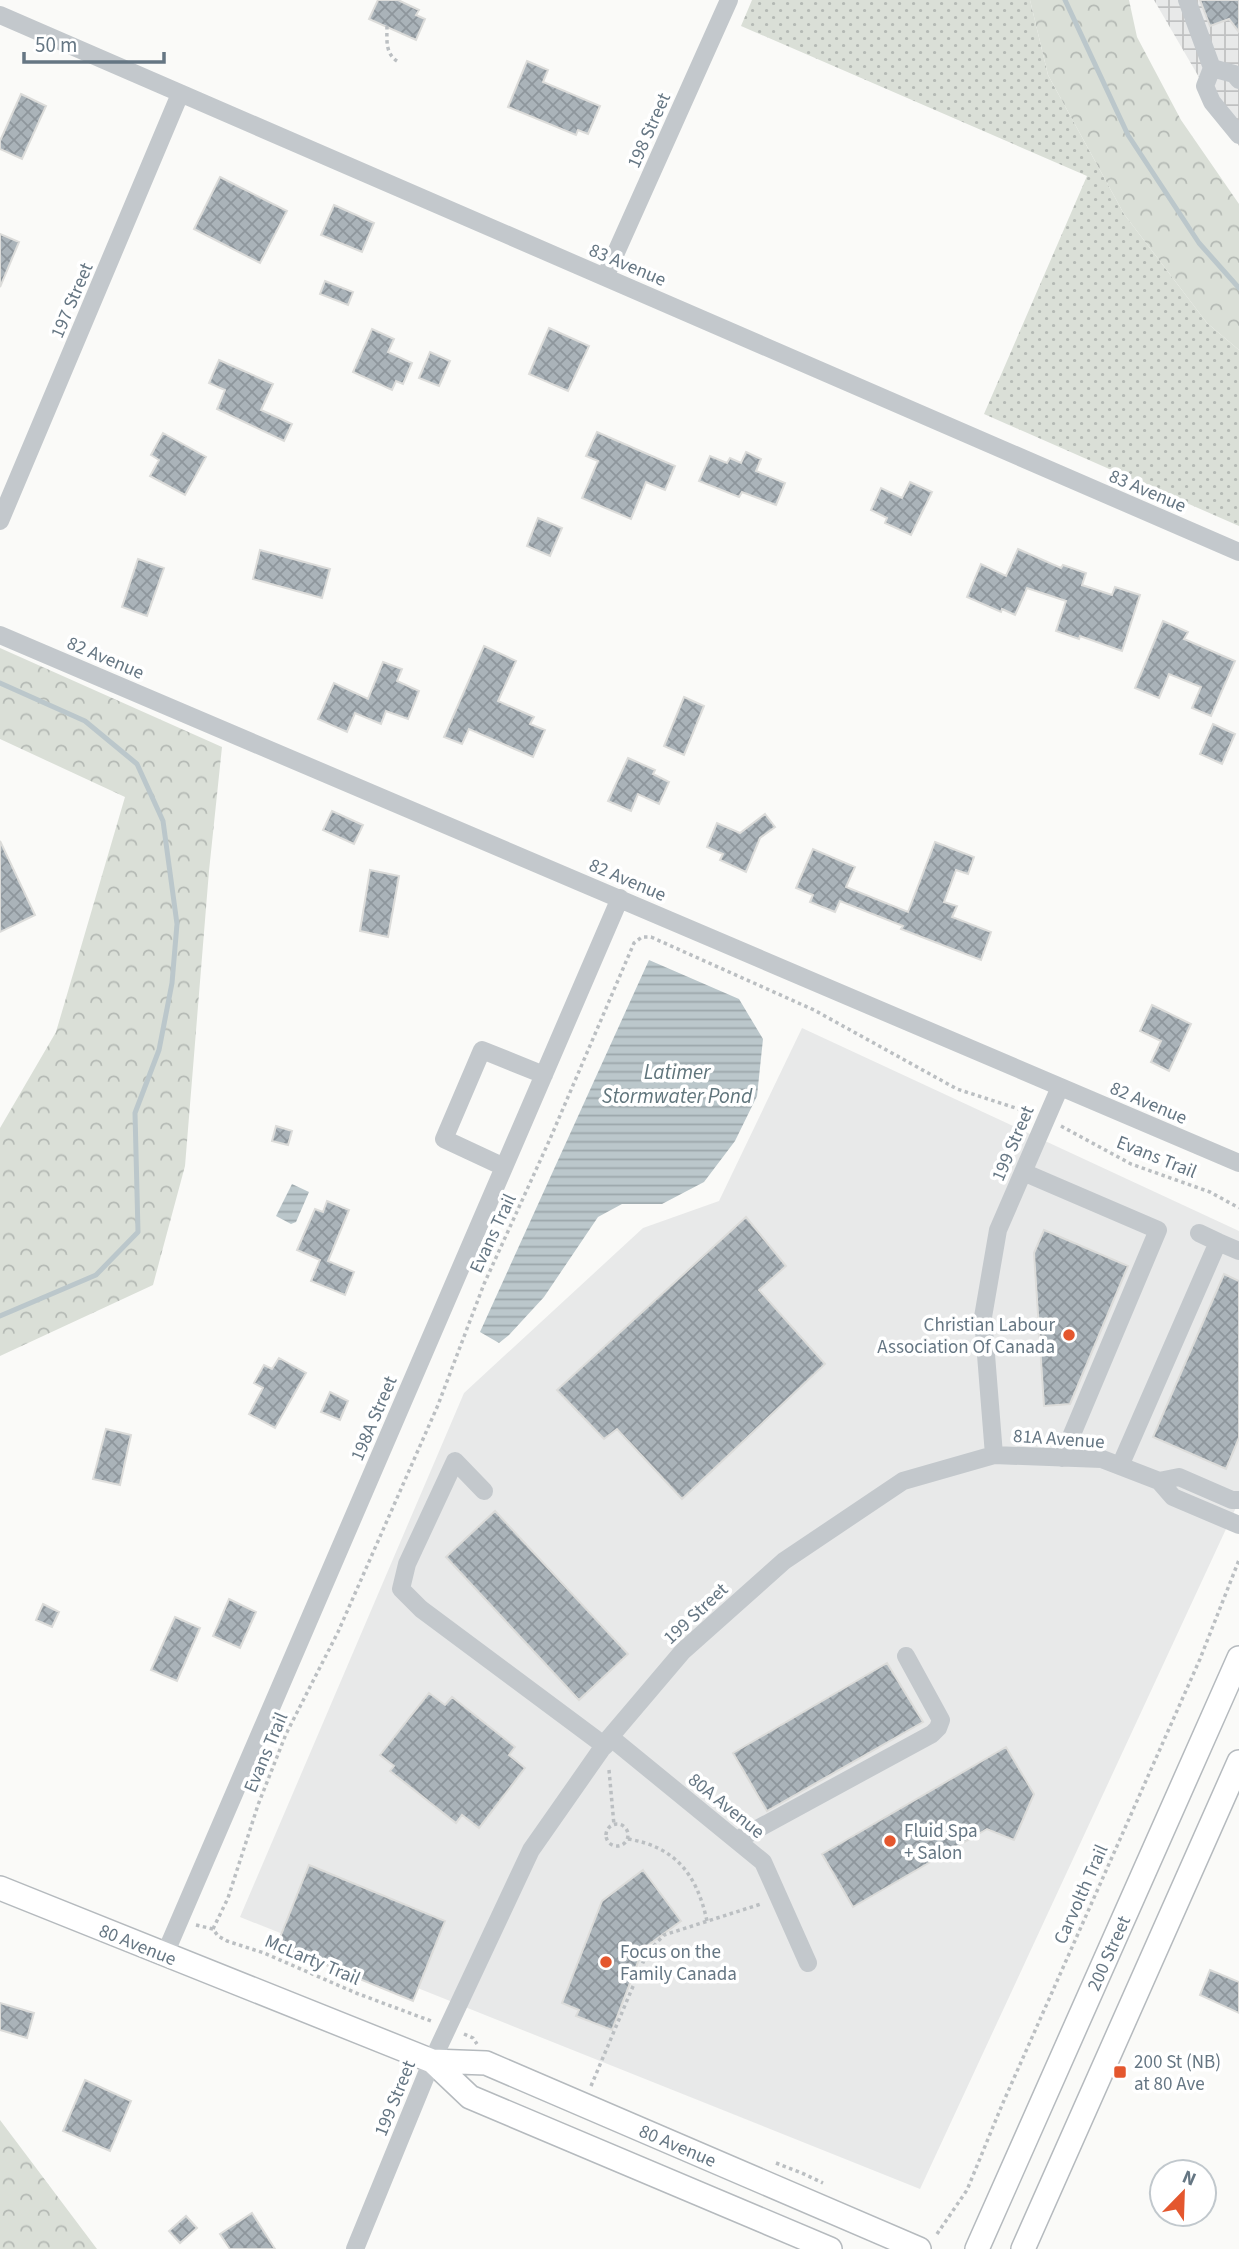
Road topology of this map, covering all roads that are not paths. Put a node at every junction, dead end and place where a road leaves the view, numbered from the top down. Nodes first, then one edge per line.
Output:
1 (729, 0) edge
2 (1187, 0) edge
3 (0, 15) edge
4 (1212, 68) junction
5 (1239, 80) edge
6 (180, 94) junction
7 (1239, 135) edge
8 (605, 277) junction
9 (0, 521) edge
10 (1239, 552) edge
11 (0, 635) edge
12 (620, 898) junction
13 (544, 1075) junction
14 (1060, 1087) junction
15 (1239, 1163) edge
16 (504, 1167) junction
17 (1023, 1172) junction
18 (1199, 1233) dead end
19 (1218, 1242) junction
20 (1239, 1251) edge
21 (994, 1455) junction
22 (1062, 1458) junction
23 (1120, 1466) junction
24 (1159, 1482) junction
25 (484, 1491) dead end
26 (1239, 1500) edge
27 (1239, 1525) edge
28 (906, 1656) dead end
29 (1239, 1658) edge
30 (607, 1741) junction
31 (1239, 1762) edge
32 (737, 1840) junction
33 (0, 1888) edge
34 (165, 1954) junction
35 (808, 1963) dead end
36 (432, 2061) junction
37 (928, 2241) edge
38 (355, 2249) edge
39 (830, 2249) edge
40 (977, 2249) edge
41 (1023, 2249) edge

1 - 8 street, 198 Street
2 - 4 street
3 - 6 street, 83 Avenue
4 - 5 street
4 - 7 street
6 - 8 street, 83 Avenue
6 - 9 street, 197 Street
8 - 10 street, 83 Avenue
11 - 12 street, 82 Avenue
12 - 13 street, 198A Street
12 - 14 street, 82 Avenue
13 - 16 street, 198A Street
13 - 16 street
14 - 15 street, 82 Avenue
14 - 17 street, 199 Street
16 - 34 street, 198A Street
17 - 21 street, 199 Street
17 - 22 street
18 - 19 street
19 - 20 street
19 - 23 street
21 - 22 street, 81A Avenue
21 - 30 street, 199 Street
22 - 23 street, 81A Avenue
23 - 24 street, 81A Avenue
24 - 26 street, 81A Avenue
24 - 27 street, 81A Avenue
25 - 30 street, 80A Avenue
28 - 32 street
29 - 40 main road, 200 Street
30 - 32 street, 80A Avenue
30 - 36 street, 199 Street
31 - 41 main road
32 - 35 street, 80A Avenue
33 - 34 main road, 80 Avenue
34 - 36 main road, 80 Avenue
36 - 37 main road, 80 Avenue
36 - 38 street, 199 Street
36 - 39 main road, 80 Avenue

